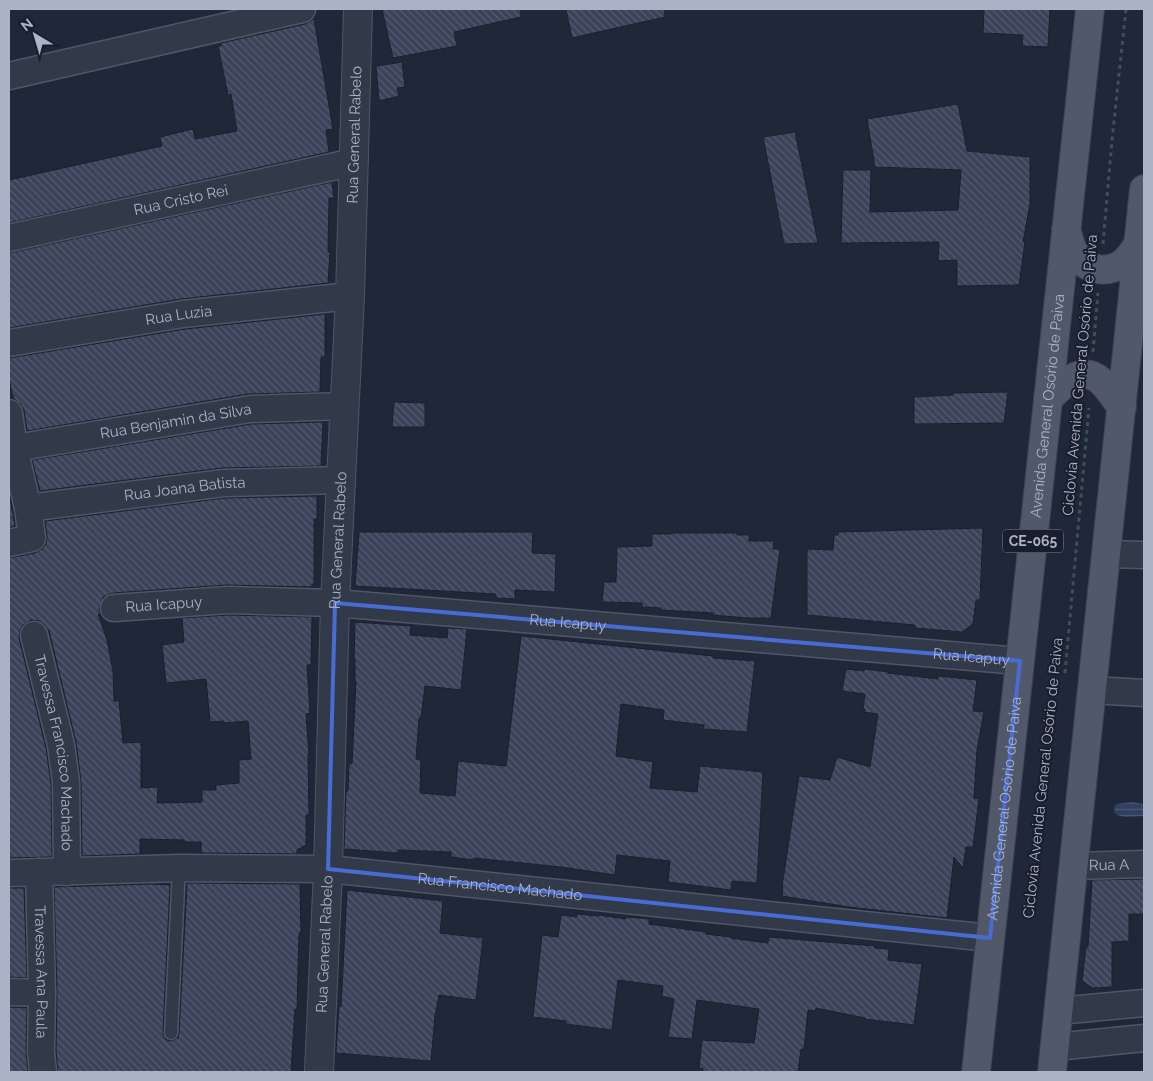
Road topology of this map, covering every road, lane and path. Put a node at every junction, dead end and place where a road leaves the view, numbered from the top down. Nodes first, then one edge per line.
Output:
1 (302, 9) edge
2 (358, 9) edge
3 (1090, 9) edge
4 (1126, 9) edge
5 (9, 76) edge
6 (354, 162) junction
7 (1144, 190) edge
8 (1066, 230) junction
9 (9, 238) edge
10 (1138, 244) junction
11 (1100, 269) junction
12 (350, 296) junction
13 (9, 343) edge
14 (1091, 376) junction
15 (1048, 400) junction
16 (344, 406) junction
17 (1122, 407) junction
18 (9, 413) edge
19 (12, 449) edge
20 (341, 480) junction
21 (28, 508) junction
22 (20, 541) edge
23 (1106, 554) junction
24 (1144, 555) edge
25 (335, 603) junction
26 (114, 608) dead end
27 (34, 635) dead end
28 (1020, 661) junction
29 (1065, 682) dead end
30 (1092, 690) junction
31 (1144, 693) edge
32 (1144, 864) edge
33 (1074, 866) junction
34 (179, 868) junction
35 (328, 869) junction
36 (39, 872) junction
37 (67, 872) junction
38 (9, 873) edge
39 (990, 938) junction
40 (9, 992) edge
41 (42, 993) junction
42 (1144, 1003) edge
43 (1058, 1011) junction
44 (171, 1032) dead end
45 (1144, 1038) edge
46 (1053, 1060) edge
47 (43, 1072) edge
48 (319, 1072) edge
49 (976, 1072) edge

1 - 5 street
2 - 6 street, Rua General Rabelo
3 - 8 main road, Avenida General Osório de Paiva / CE-065
4 - 11 path, Ciclovia Avenida General Osório de Paiva
6 - 9 street, Rua Cristo Rei
6 - 12 street, Rua General Rabelo
7 - 10 main road
8 - 11 main road
8 - 15 main road, Avenida General Osório de Paiva / CE-065
10 - 11 main road
10 - 17 main road
11 - 14 path, Ciclovia Avenida General Osório de Paiva
12 - 13 street, Rua Luzia
12 - 16 street, Rua General Rabelo
14 - 15 main road
14 - 17 main road
14 - 29 path, Ciclovia Avenida General Osório de Paiva
15 - 28 main road, Avenida General Osório de Paiva / CE-065
16 - 19 street, Rua Benjamin da Silva
16 - 20 street, Rua General Rabelo
17 - 23 main road
18 - 19 street
19 - 21 street
20 - 21 street, Rua Joana Batista
20 - 25 street, Rua General Rabelo
21 - 22 street
23 - 24 street
23 - 30 main road
25 - 26 street, Rua Icapuy
25 - 28 street, Rua Icapuy
25 - 35 street, Rua General Rabelo
27 - 37 street, Travessa Francisco Machado
28 - 39 main road, Avenida General Osório de Paiva / CE-065
30 - 31 street
30 - 33 main road
32 - 33 street, Rua A
33 - 43 main road
34 - 35 street, Rua Francisco Machado
34 - 37 street, Rua Francisco Machado
34 - 44 lane
35 - 39 street, Rua Francisco Machado
35 - 48 street, Rua General Rabelo
36 - 37 street, Rua Francisco Machado
36 - 38 street, Rua Francisco Machado
36 - 41 street, Travessa Ana Paula
39 - 49 main road, Avenida General Osório de Paiva / CE-065
40 - 41 street
41 - 47 street, Travessa Ana Paula
42 - 43 street
43 - 46 main road
45 - 46 street

